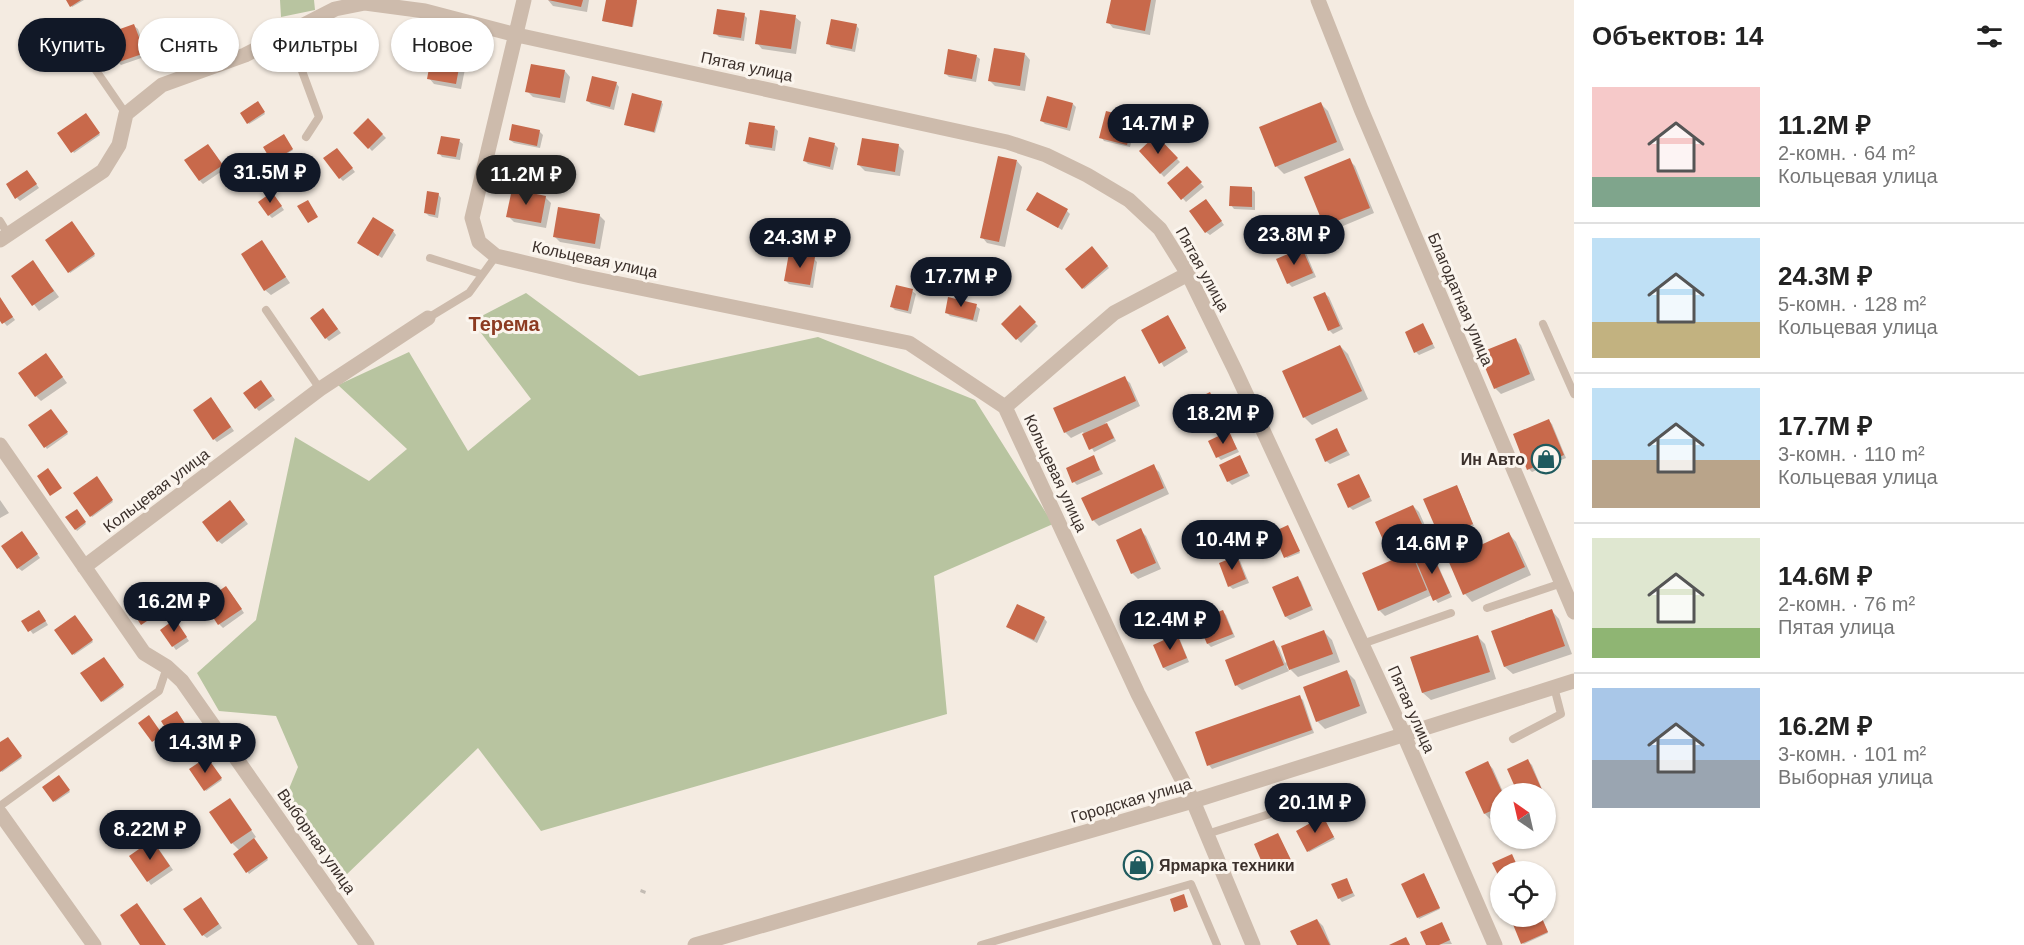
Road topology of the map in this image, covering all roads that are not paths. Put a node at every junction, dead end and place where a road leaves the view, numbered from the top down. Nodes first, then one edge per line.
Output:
1 (524, 0) edge
2 (1318, 0) edge
3 (335, 4) edge
4 (312, 18) edge
5 (517, 35) junction
6 (251, 52) edge
7 (97, 72) edge
8 (302, 72) edge
9 (126, 114) junction
10 (306, 137) dead end
11 (3, 232) edge
12 (495, 256) junction
13 (430, 258) dead end
14 (481, 274) junction
15 (1188, 274) junction
16 (266, 310) dead end
17 (428, 318) joint
18 (1543, 324) dead end
19 (320, 389) junction
20 (1574, 394) edge
21 (1005, 407) junction
22 (0, 445) edge
23 (84, 567) junction
24 (1562, 583) junction
25 (1487, 608) dead end
26 (1574, 612) edge
27 (1451, 613) dead end
28 (1362, 644) junction
29 (167, 667) junction
30 (1574, 681) edge
31 (1554, 687) junction
32 (1404, 735) junction
33 (1513, 739) dead end
34 (1335, 793) dead end
35 (1193, 801) junction
36 (0, 807) edge
37 (0, 813) edge
38 (1207, 834) junction
39 (94, 945) edge
40 (367, 945) edge
41 (695, 945) edge
42 (981, 945) edge
43 (1217, 945) edge
44 (1253, 945) edge
45 (1495, 945) edge

1 - 5 street
2 - 24 street, Благодатная улица
3 - 4 street, Пятая улица
3 - 5 street, Пятая улица
5 - 12 street
5 - 15 street, Пятая улица
6 - 9 street, Пятая улица
7 - 9 lane
8 - 10 lane
9 - 11 street
12 - 14 lane
12 - 21 street, Кольцевая улица
13 - 14 lane
14 - 17 lane
15 - 21 street
15 - 28 street, Пятая улица
16 - 19 lane
17 - 19 street, Кольцевая улица
18 - 20 lane
19 - 23 street, Кольцевая улица
21 - 35 street, Кольцевая улица
22 - 23 street, Выборная улица
23 - 29 street, Выборная улица
24 - 25 lane
24 - 26 street, Благодатная улица
27 - 28 lane
28 - 32 street, Пятая улица
29 - 36 lane
29 - 40 street, Выборная улица
30 - 31 street, Городская улица
31 - 32 street, Городская улица
31 - 33 lane
32 - 35 street, Городская улица
32 - 45 street, Пятая улица
34 - 38 lane
35 - 38 street, Кольцевая улица
35 - 41 street, Городская улица
37 - 39 street
38 - 44 street, Кольцевая улица
42 - 43 lane

